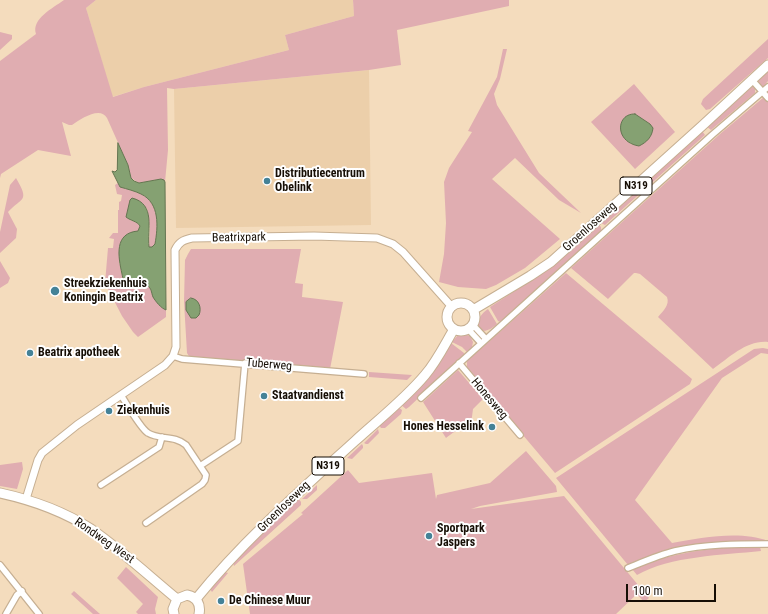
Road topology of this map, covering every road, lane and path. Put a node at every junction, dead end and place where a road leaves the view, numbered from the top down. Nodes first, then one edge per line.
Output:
1 (768, 65) edge
2 (752, 80) junction
3 (768, 87) edge
4 (763, 92) junction
5 (768, 98) edge
6 (452, 307) junction
7 (473, 310) junction
8 (471, 327) junction
9 (454, 329) junction
10 (484, 341) junction
11 (173, 356) junction
12 (246, 363) junction
13 (459, 363) junction
14 (364, 374) dead end
15 (121, 395) junction
16 (421, 398) dead end
17 (520, 435) dead end
18 (162, 437) junction
19 (200, 466) junction
20 (101, 485) dead end
21 (0, 493) edge
22 (26, 499) junction
23 (146, 523) dead end
24 (768, 544) edge
25 (0, 565) edge
26 (628, 568) dead end
27 (22, 591) junction
28 (176, 599) junction
29 (196, 599) junction
30 (6, 614) edge
31 (39, 614) edge
32 (174, 614) edge
33 (199, 614) edge

1 - 2 main road, Groenloseweg / N319
2 - 4 street
2 - 7 main road, Groenloseweg / N319
3 - 4 street, Groenloseweg
4 - 5 street
4 - 10 street, Groenloseweg
6 - 7 main road
6 - 9 main road
6 - 11 street, Beatrixpark
7 - 8 main road
8 - 9 main road
8 - 10 street
9 - 29 main road, Groenloseweg / N319
10 - 13 street, Groenloseweg
11 - 12 street, Tuberweg
11 - 15 street
12 - 14 street, Tuberweg
12 - 19 street
13 - 16 street, Groenloseweg
13 - 17 street, Honesweg
15 - 18 street
15 - 22 street
18 - 19 street
18 - 20 street
19 - 23 street
21 - 22 main road, Rondweg West
22 - 28 main road, Rondweg West
24 - 26 street
25 - 27 street
27 - 30 street
27 - 31 street
28 - 29 main road
28 - 32 main road
29 - 33 main road

